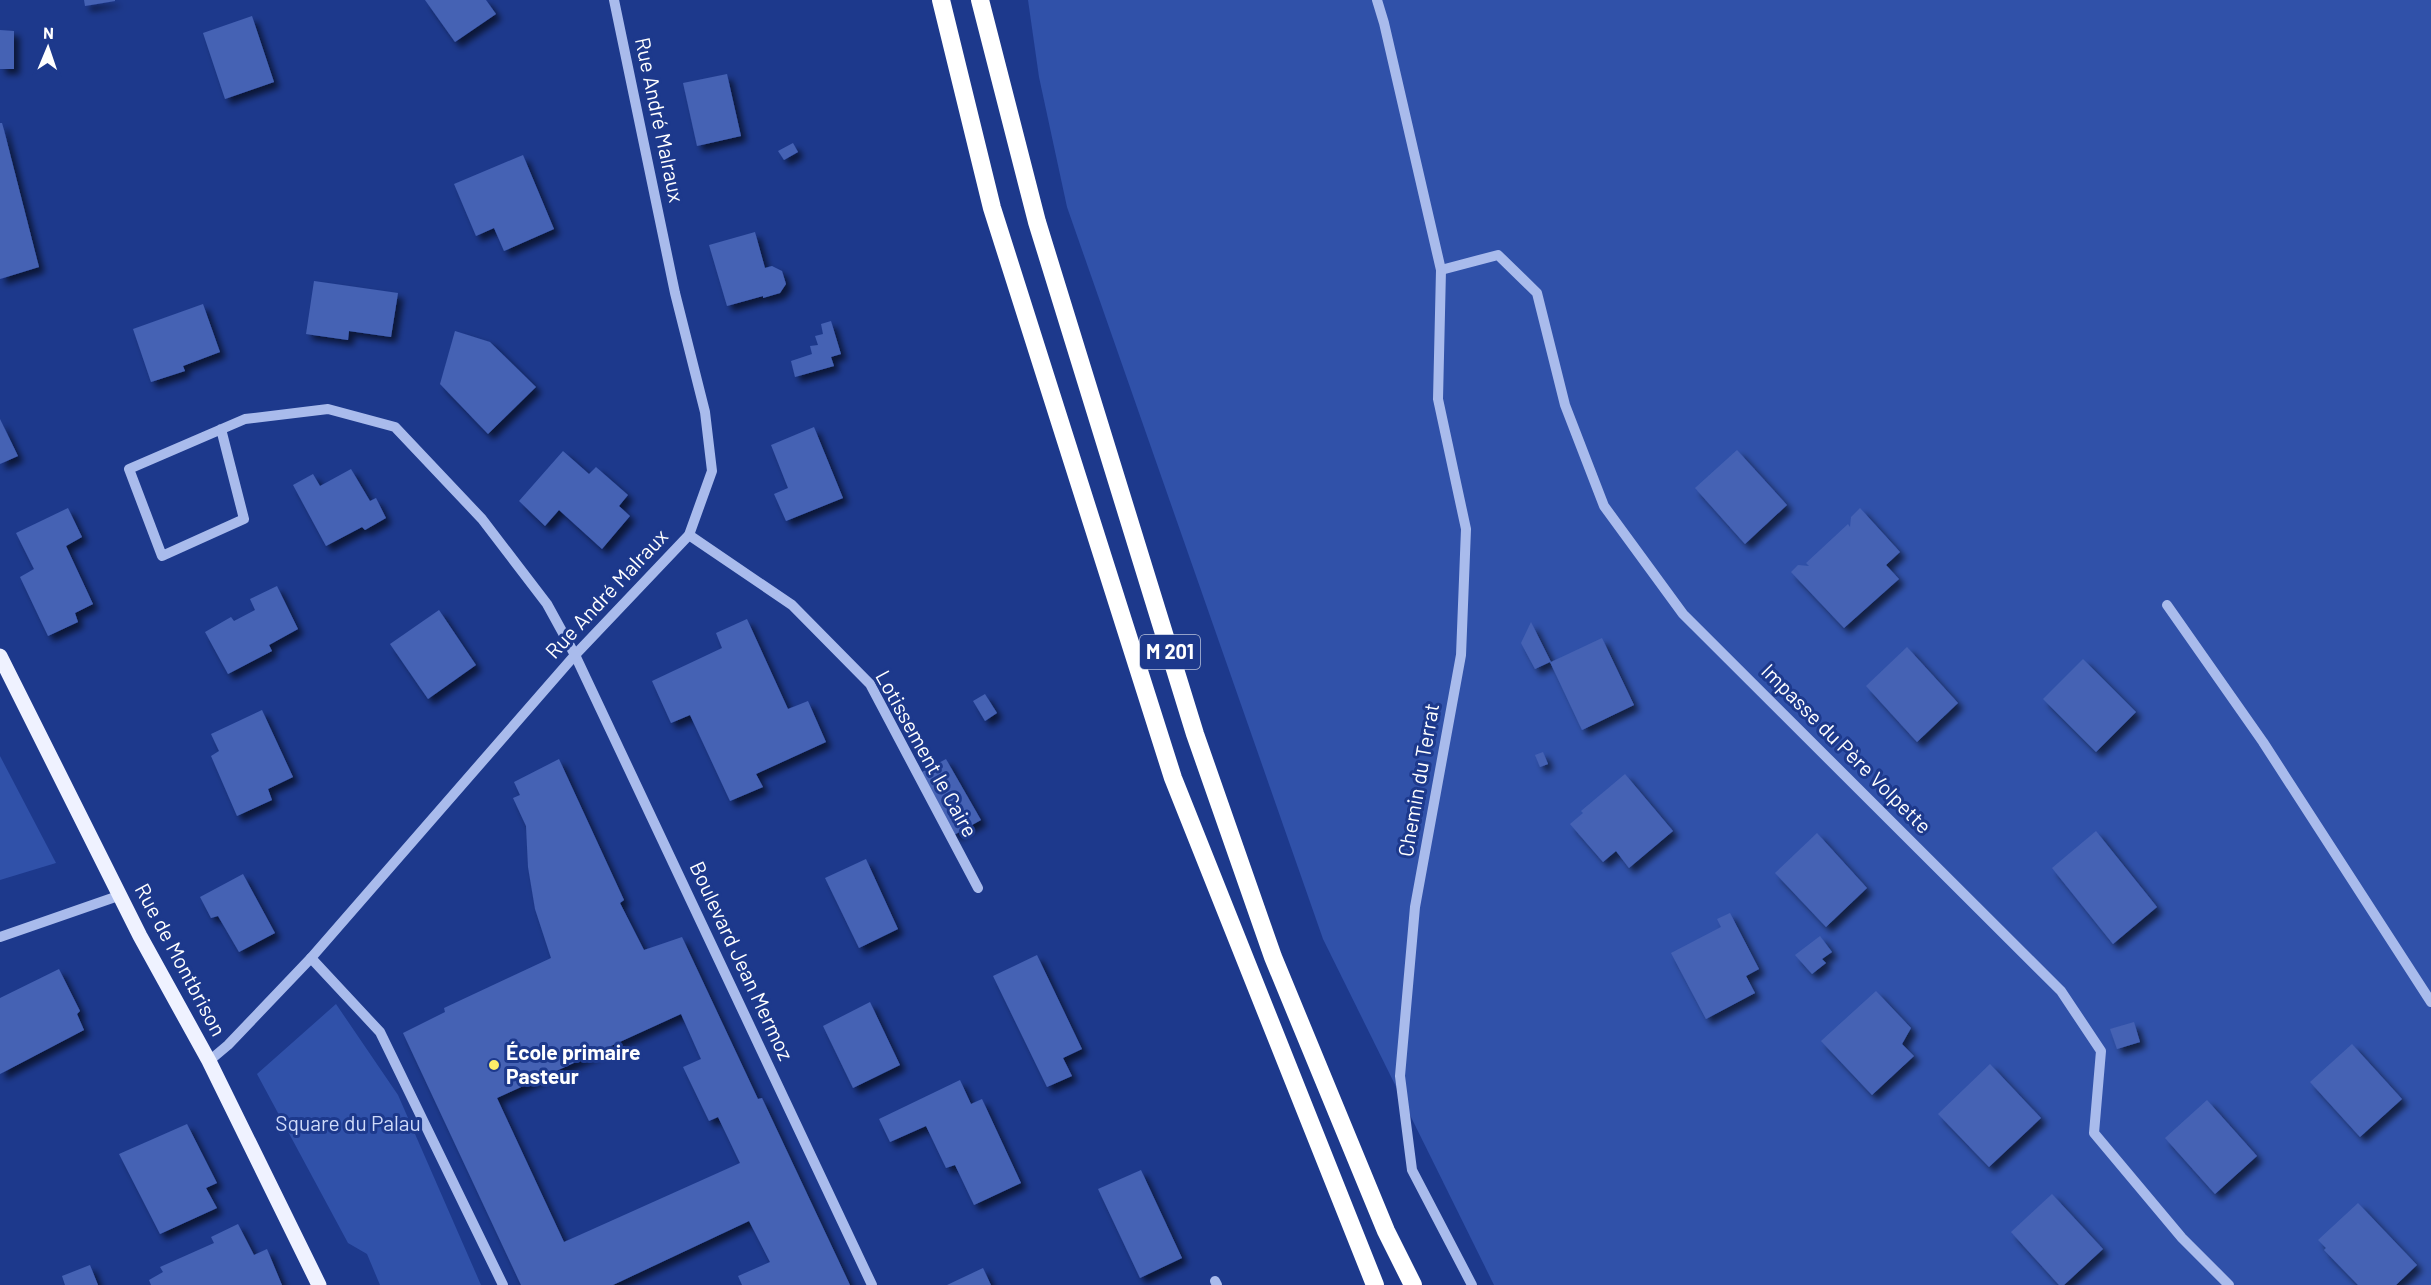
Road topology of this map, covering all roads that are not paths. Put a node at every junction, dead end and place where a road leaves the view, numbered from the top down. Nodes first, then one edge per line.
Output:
1 (614, 0) edge
2 (940, 0) edge
3 (980, 0) edge
4 (1377, 0) edge
5 (1441, 270) junction
6 (221, 429) junction
7 (689, 535) junction
8 (2167, 605) dead end
9 (575, 654) junction
10 (0, 656) edge
11 (978, 888) dead end
12 (121, 895) junction
13 (0, 937) edge
14 (310, 958) junction
15 (2431, 1002) edge
16 (209, 1061) junction
17 (319, 1285) edge
18 (503, 1285) edge
19 (872, 1285) edge
20 (1375, 1285) edge
21 (1413, 1285) edge
22 (1472, 1285) edge
23 (2229, 1285) edge

1 - 7 street, Rue André Malraux
2 - 20 highway, M 201
3 - 21 highway, M 201
4 - 5 street, Chemin du Terrat
5 - 22 street, Chemin du Terrat
5 - 23 street, Impasse du Père Volpette
6 - 6 street, Boulevard Jean Mermoz
6 - 9 street, Boulevard Jean Mermoz
7 - 9 street, Rue André Malraux
7 - 11 street, Lotissement le Caire
8 - 15 street
9 - 14 street, Rue André Malraux
9 - 19 street, Boulevard Jean Mermoz
10 - 12 main road, Rue de Montbrison
12 - 13 street
12 - 16 main road, Rue de Montbrison
14 - 16 street, Rue André Malraux
14 - 18 street
16 - 17 main road, Rue de Montbrison

